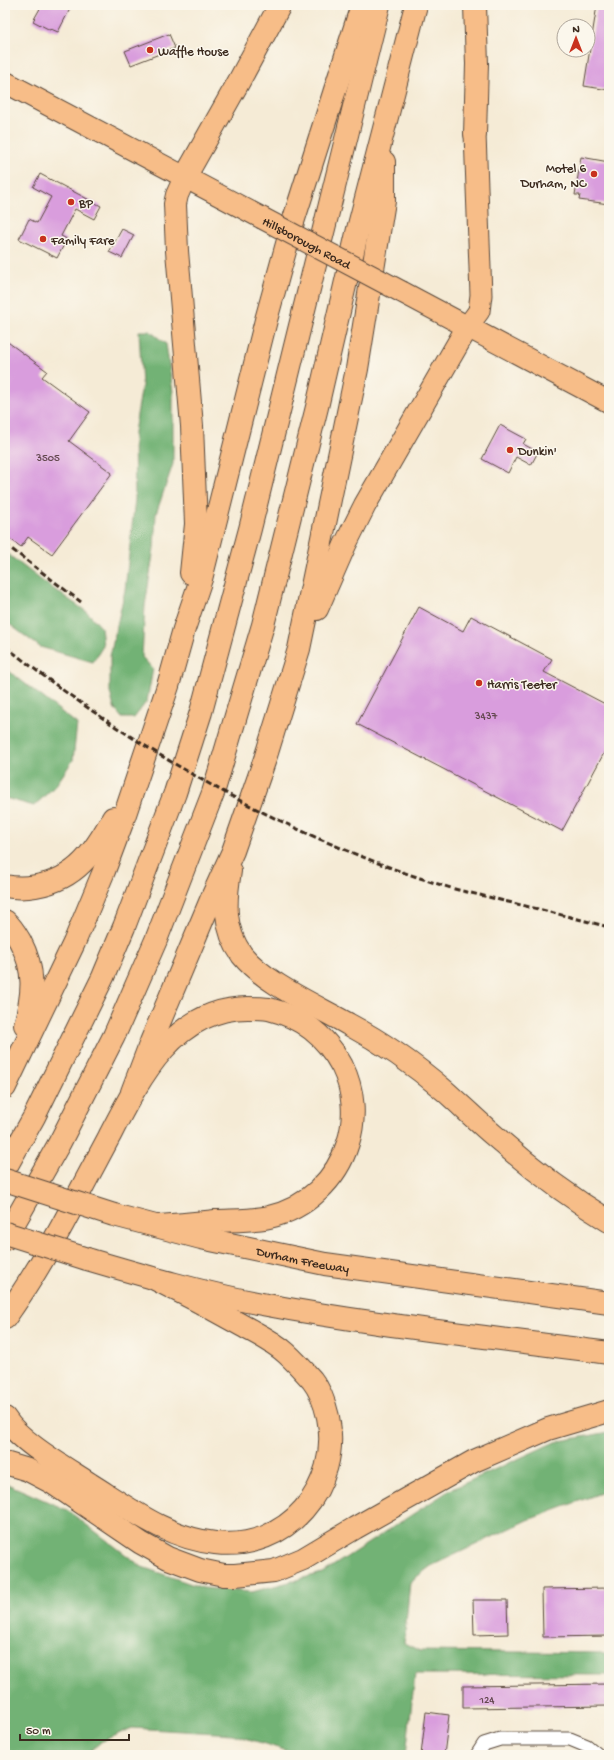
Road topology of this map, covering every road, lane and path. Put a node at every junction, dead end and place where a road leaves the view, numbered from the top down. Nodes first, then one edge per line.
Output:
1 (280, 5) edge
2 (362, 5) edge
3 (379, 5) edge
4 (416, 5) edge
5 (475, 5) edge
6 (5, 82) edge
7 (384, 132) junction
8 (475, 134) joint
9 (185, 177) junction
10 (468, 326) junction
11 (609, 402) edge
12 (184, 629) junction
13 (299, 648) junction
14 (140, 766) junction
15 (234, 851) junction
16 (5, 886) edge
17 (5, 921) edge
18 (15, 1066) junction
19 (5, 1087) edge
20 (132, 1092) junction
21 (5, 1169) edge
22 (5, 1180) edge
23 (609, 1221) edge
24 (157, 1226) junction
25 (5, 1233) edge
26 (5, 1239) edge
27 (153, 1278) junction
28 (609, 1303) edge
29 (11, 1309) edge
30 (5, 1328) edge
31 (609, 1353) edge
32 (609, 1411) edge
33 (5, 1418) edge
34 (5, 1463) edge
35 (477, 1755) edge
36 (598, 1755) edge

1 - 9 highway
2 - 12 highway
3 - 21 highway
4 - 7 highway
5 - 8 highway
6 - 9 main road, Hillsborough Road
7 - 13 highway
7 - 26 highway
8 - 10 main road
9 - 10 main road, Hillsborough Road, bridge
9 - 12 highway
10 - 11 main road, Hillsborough Road
10 - 13 highway
12 - 14 highway
13 - 15 highway
14 - 16 highway
14 - 18 highway
15 - 20 highway
15 - 23 highway
17 - 18 highway
18 - 19 highway
20 - 24 highway
20 - 29 highway
22 - 24 highway, Durham Freeway, bridge
24 - 28 highway, Durham Freeway
25 - 27 highway, bridge
27 - 31 highway
27 - 33 highway
29 - 30 highway
32 - 34 highway
35 - 36 street

